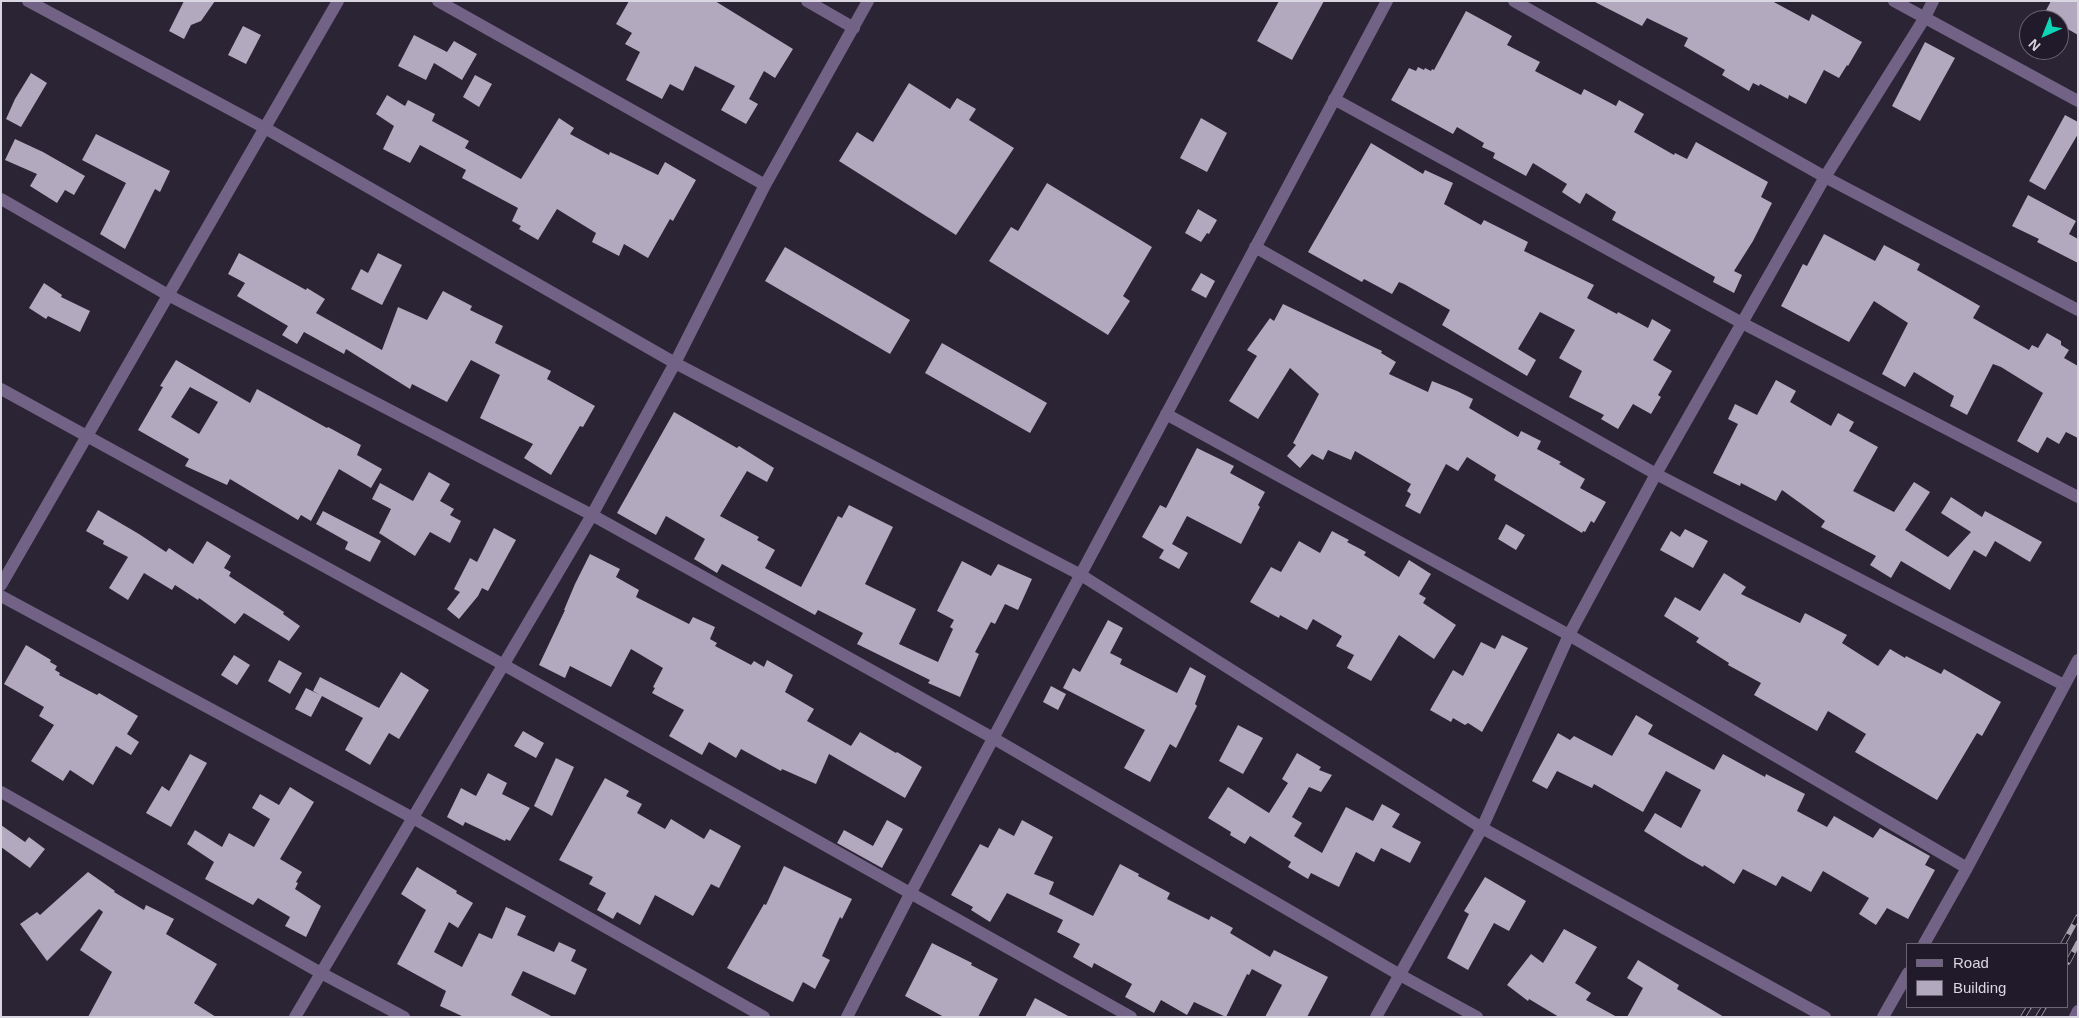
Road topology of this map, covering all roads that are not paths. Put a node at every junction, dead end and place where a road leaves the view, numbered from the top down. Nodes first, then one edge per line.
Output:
1 (28, 1) edge
2 (338, 1) edge
3 (438, 1) edge
4 (807, 1) edge
5 (868, 1) edge
6 (1387, 1) edge
7 (1514, 1) edge
8 (1894, 1) edge
9 (1933, 1) edge
10 (1924, 19) junction
11 (854, 28) junction
12 (1334, 99) junction
13 (2078, 101) edge
14 (265, 128) junction
15 (1825, 177) junction
16 (765, 185) junction
17 (1, 199) edge
18 (1255, 247) junction
19 (168, 295) junction
20 (2078, 310) edge
21 (1742, 323) junction
22 (675, 363) junction
23 (1, 389) edge
24 (1166, 414) junction
25 (87, 435) junction
26 (1656, 474) junction
27 (2078, 497) edge
28 (592, 515) junction
29 (1081, 575) junction
30 (1, 585) edge
31 (1, 596) edge
32 (1569, 635) junction
33 (2078, 660) edge
34 (504, 665) junction
35 (2064, 685) junction
36 (993, 738) junction
37 (1, 792) edge
38 (413, 818) junction
39 (1482, 828) junction
40 (1967, 868) junction
41 (910, 894) junction
42 (1925, 943) edge
43 (322, 973) junction
44 (1400, 975) junction
45 (1906, 976) edge
46 (2078, 1012) edge
47 (295, 1017) edge
48 (404, 1017) edge
49 (764, 1017) edge
50 (847, 1017) edge
51 (1131, 1017) edge
52 (1376, 1017) edge
53 (1477, 1017) edge
54 (1825, 1017) edge
55 (1883, 1017) edge
56 (2075, 1017) edge

1 - 14 street
2 - 14 street
3 - 16 street
4 - 11 street
5 - 11 street
6 - 12 street
7 - 15 street
8 - 10 street
9 - 10 street
10 - 13 street
10 - 15 street
11 - 16 street
12 - 18 street
12 - 21 street
14 - 19 street
14 - 22 street
15 - 20 street
15 - 21 street
16 - 22 street
17 - 19 street
18 - 24 street
18 - 26 street
19 - 25 street
19 - 28 street
21 - 26 street
21 - 27 street
22 - 28 street
22 - 29 street
23 - 25 street
24 - 29 street
24 - 32 street
25 - 30 street
25 - 34 street
26 - 32 street
26 - 35 street
28 - 34 street
28 - 36 street
29 - 36 street
29 - 39 street
31 - 38 street
32 - 39 street
32 - 40 street
33 - 35 street
34 - 38 street
34 - 41 street
35 - 40 street
36 - 41 street
36 - 44 street
37 - 43 street
38 - 43 street
38 - 49 street
39 - 44 street
39 - 54 street
40 - 42 street
41 - 50 street
41 - 51 street
43 - 47 street
43 - 48 street
44 - 52 street
44 - 53 street
45 - 55 street
46 - 56 street

